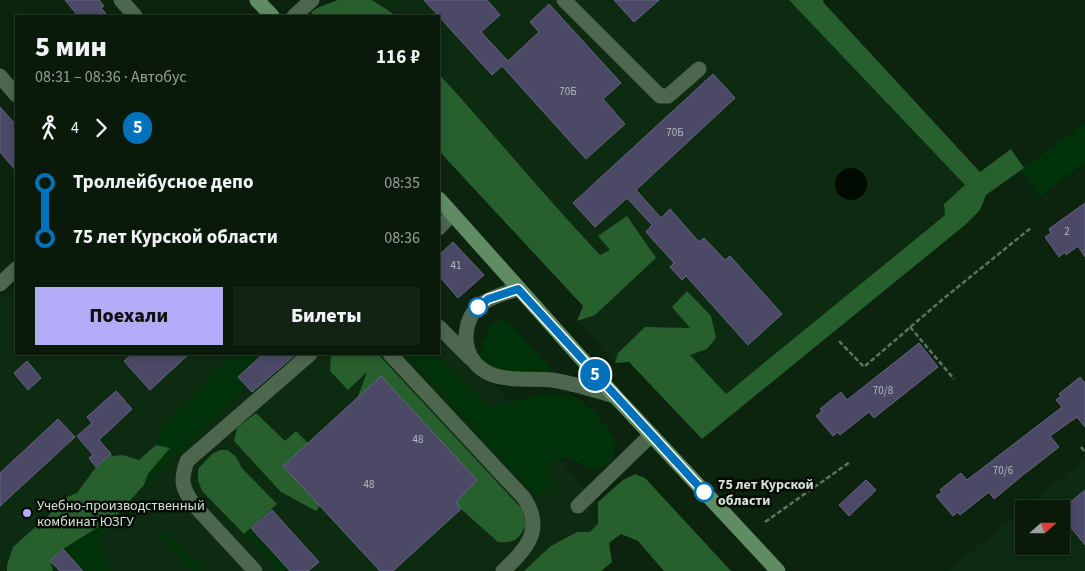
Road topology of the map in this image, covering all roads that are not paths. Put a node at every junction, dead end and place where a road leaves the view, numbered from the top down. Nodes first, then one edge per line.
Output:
1 (121, 0) edge
2 (257, 0) edge
3 (312, 0) edge
4 (564, 0) edge
5 (134, 15) edge
6 (271, 15) edge
7 (295, 15) edge
8 (699, 69) dead end
9 (0, 76) edge
10 (15, 94) edge
11 (440, 200) edge
12 (452, 214) junction
13 (440, 227) edge
14 (15, 270) edge
15 (0, 284) edge
16 (518, 289) junction
17 (440, 328) edge
18 (309, 355) edge
19 (391, 355) edge
20 (475, 362) junction
21 (614, 396) junction
22 (651, 435) junction
23 (578, 506) dead end
24 (255, 571) edge
25 (502, 571) edge
26 (778, 571) edge

1 - 5 street
2 - 6 main road
3 - 7 street
4 - 8 street
9 - 10 street
11 - 12 main road
12 - 13 street
12 - 16 main road
14 - 15 street
16 - 20 street
16 - 21 main road
17 - 20 street
18 - 24 street
19 - 25 street
20 - 21 street
21 - 22 main road
22 - 23 street
22 - 26 main road

